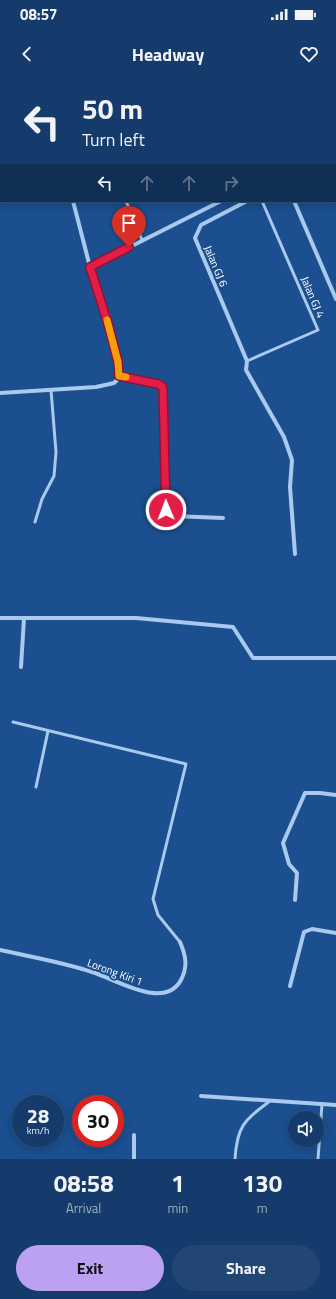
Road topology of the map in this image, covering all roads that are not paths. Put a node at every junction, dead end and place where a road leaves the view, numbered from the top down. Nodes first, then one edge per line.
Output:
1 (73, 202) edge
2 (126, 202) edge
3 (219, 202) edge
4 (245, 202) edge
5 (262, 202) edge
6 (294, 202) edge
7 (142, 240) junction
8 (90, 267) junction
9 (336, 299) edge
10 (247, 362) junction
11 (119, 376) junction
12 (50, 390) junction
13 (0, 393) edge
14 (224, 518) dead end
15 (35, 522) dead end
16 (295, 554) dead end
17 (0, 618) edge
18 (24, 618) junction
19 (336, 658) edge
20 (21, 667) dead end
21 (13, 722) dead end
22 (48, 731) junction
23 (36, 787) dead end
24 (336, 795) edge
25 (295, 900) dead end
26 (336, 933) edge
27 (180, 942) joint
28 (0, 950) edge
29 (290, 986) dead end
30 (201, 1096) dead end
31 (270, 1101) junction
32 (322, 1104) junction
33 (336, 1105) edge
34 (134, 1136) dead end
35 (134, 1159) edge
36 (236, 1159) edge
37 (318, 1159) edge

1 - 8 street
2 - 7 lane
3 - 7 street
4 - 10 street, Jalan GJ 6
5 - 10 lane, Jalan GJ 4
6 - 9 street, Jalan GJ 4
7 - 8 street
8 - 11 street
10 - 16 street
11 - 12 street
11 - 14 street
12 - 13 street
12 - 15 lane
17 - 18 street
18 - 19 street
18 - 20 street
21 - 22 lane
22 - 23 lane
22 - 27 lane
24 - 25 street
26 - 29 street
27 - 28 street, Lorong Kiri 1
30 - 31 street
31 - 32 street
31 - 36 lane
32 - 33 street
32 - 37 lane
34 - 35 street

